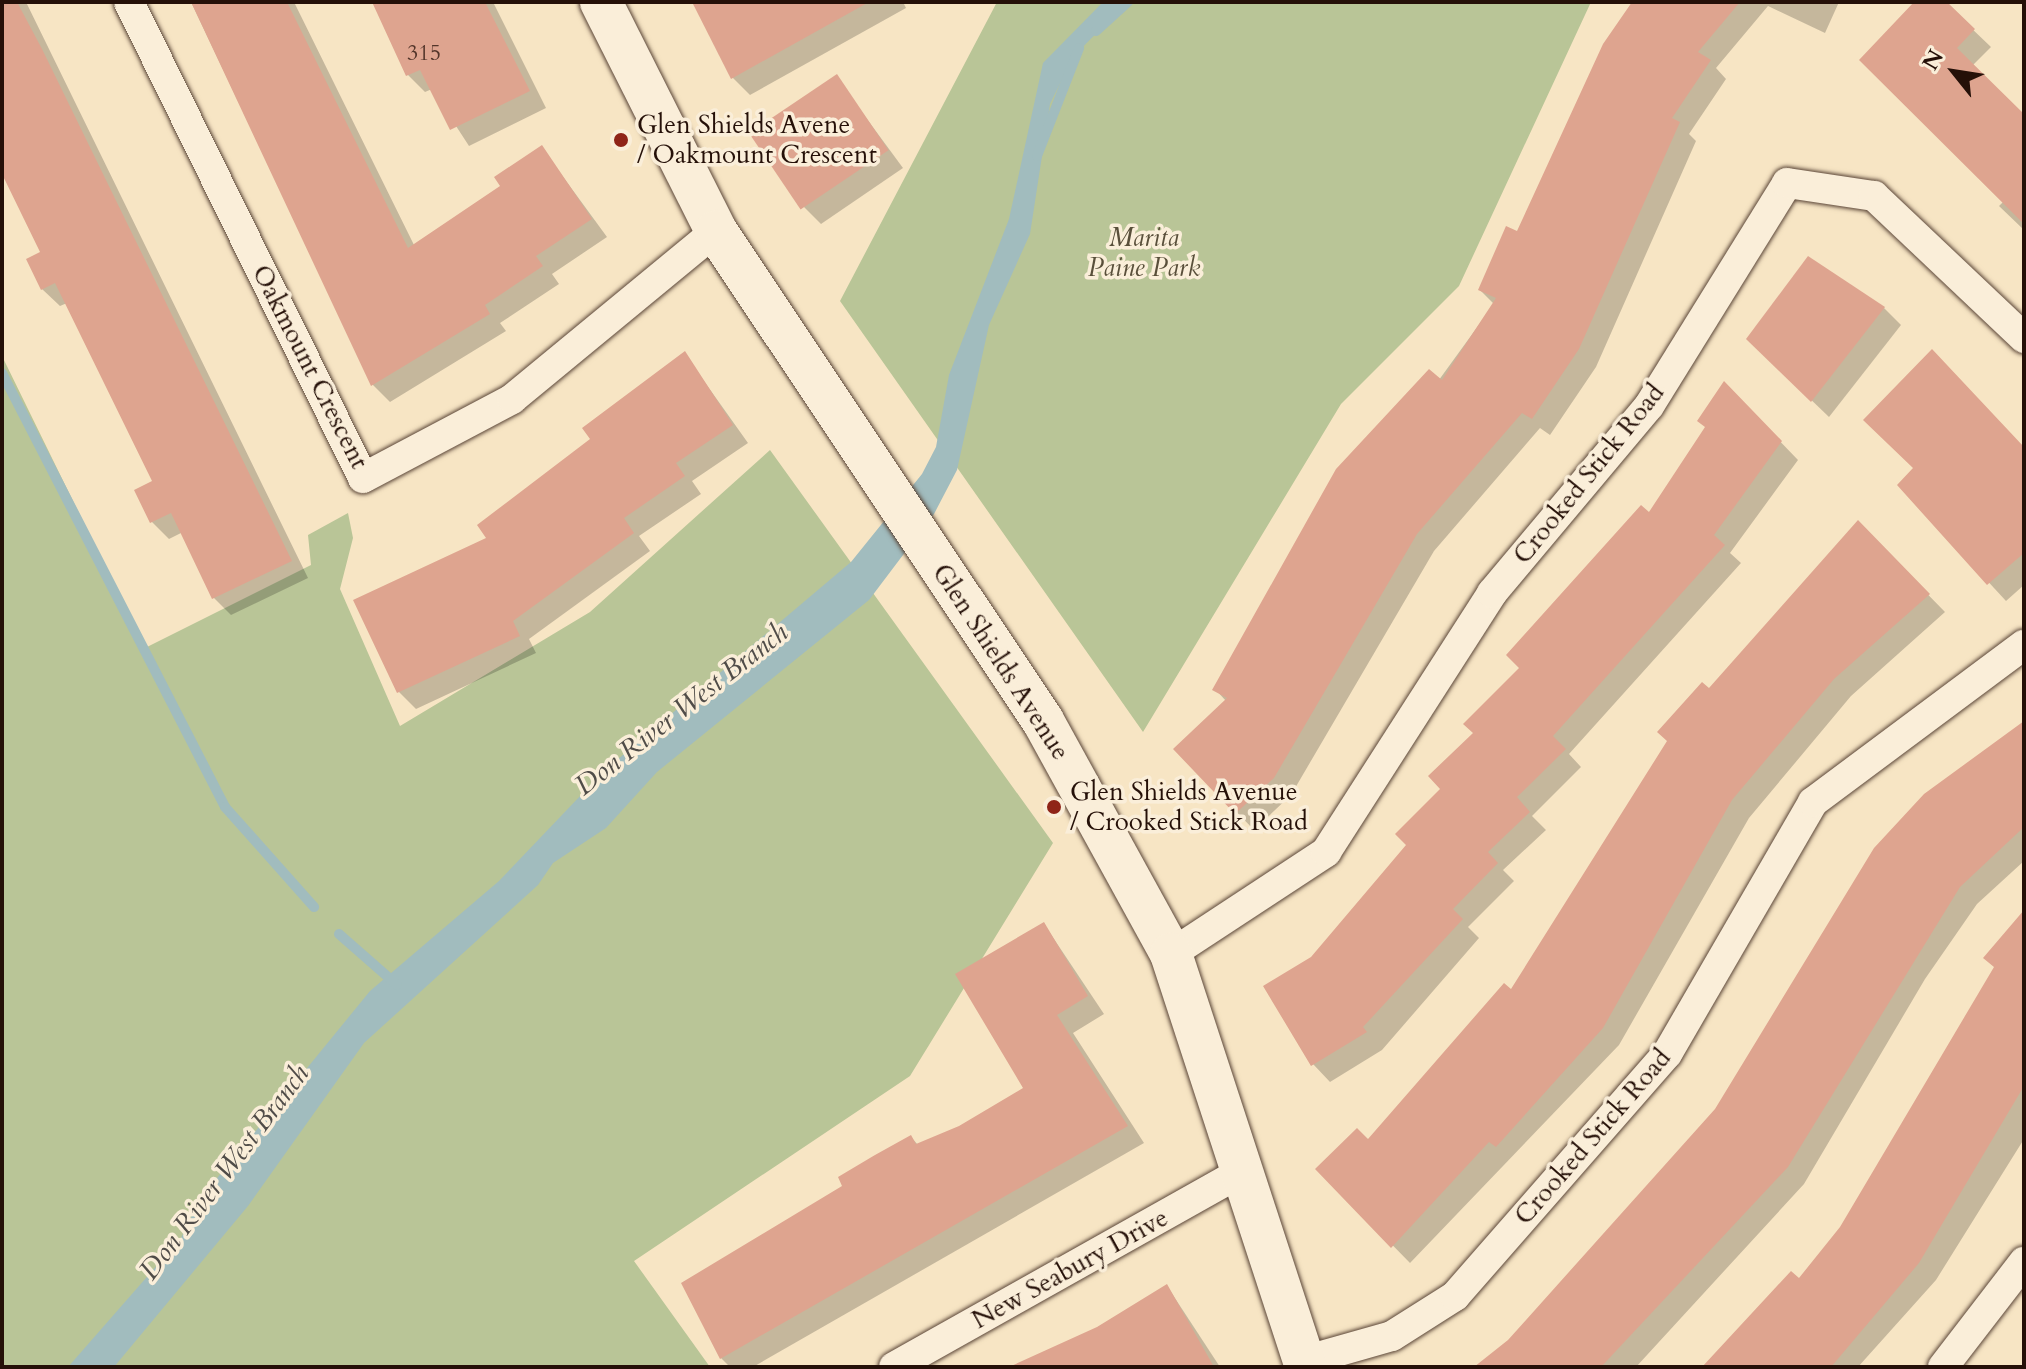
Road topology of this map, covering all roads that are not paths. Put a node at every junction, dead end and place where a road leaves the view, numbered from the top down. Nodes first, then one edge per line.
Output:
1 (129, 2) edge
2 (601, 2) edge
3 (716, 231) junction
4 (2024, 338) edge
5 (2024, 645) edge
6 (1171, 954) junction
7 (1245, 1170) junction
8 (2024, 1262) edge
9 (1305, 1364) edge
10 (894, 1367) edge
11 (1943, 1367) edge

1 - 3 street, Oakmount Crescent
2 - 3 street, Glen Shields Avenue
3 - 6 street, Glen Shields Avenue
4 - 6 street, Crooked Stick Road
5 - 9 street, Crooked Stick Road
6 - 7 street, Glen Shields Avenue
7 - 9 street, Glen Shields Avenue
7 - 10 street, New Seabury Drive
8 - 11 street

